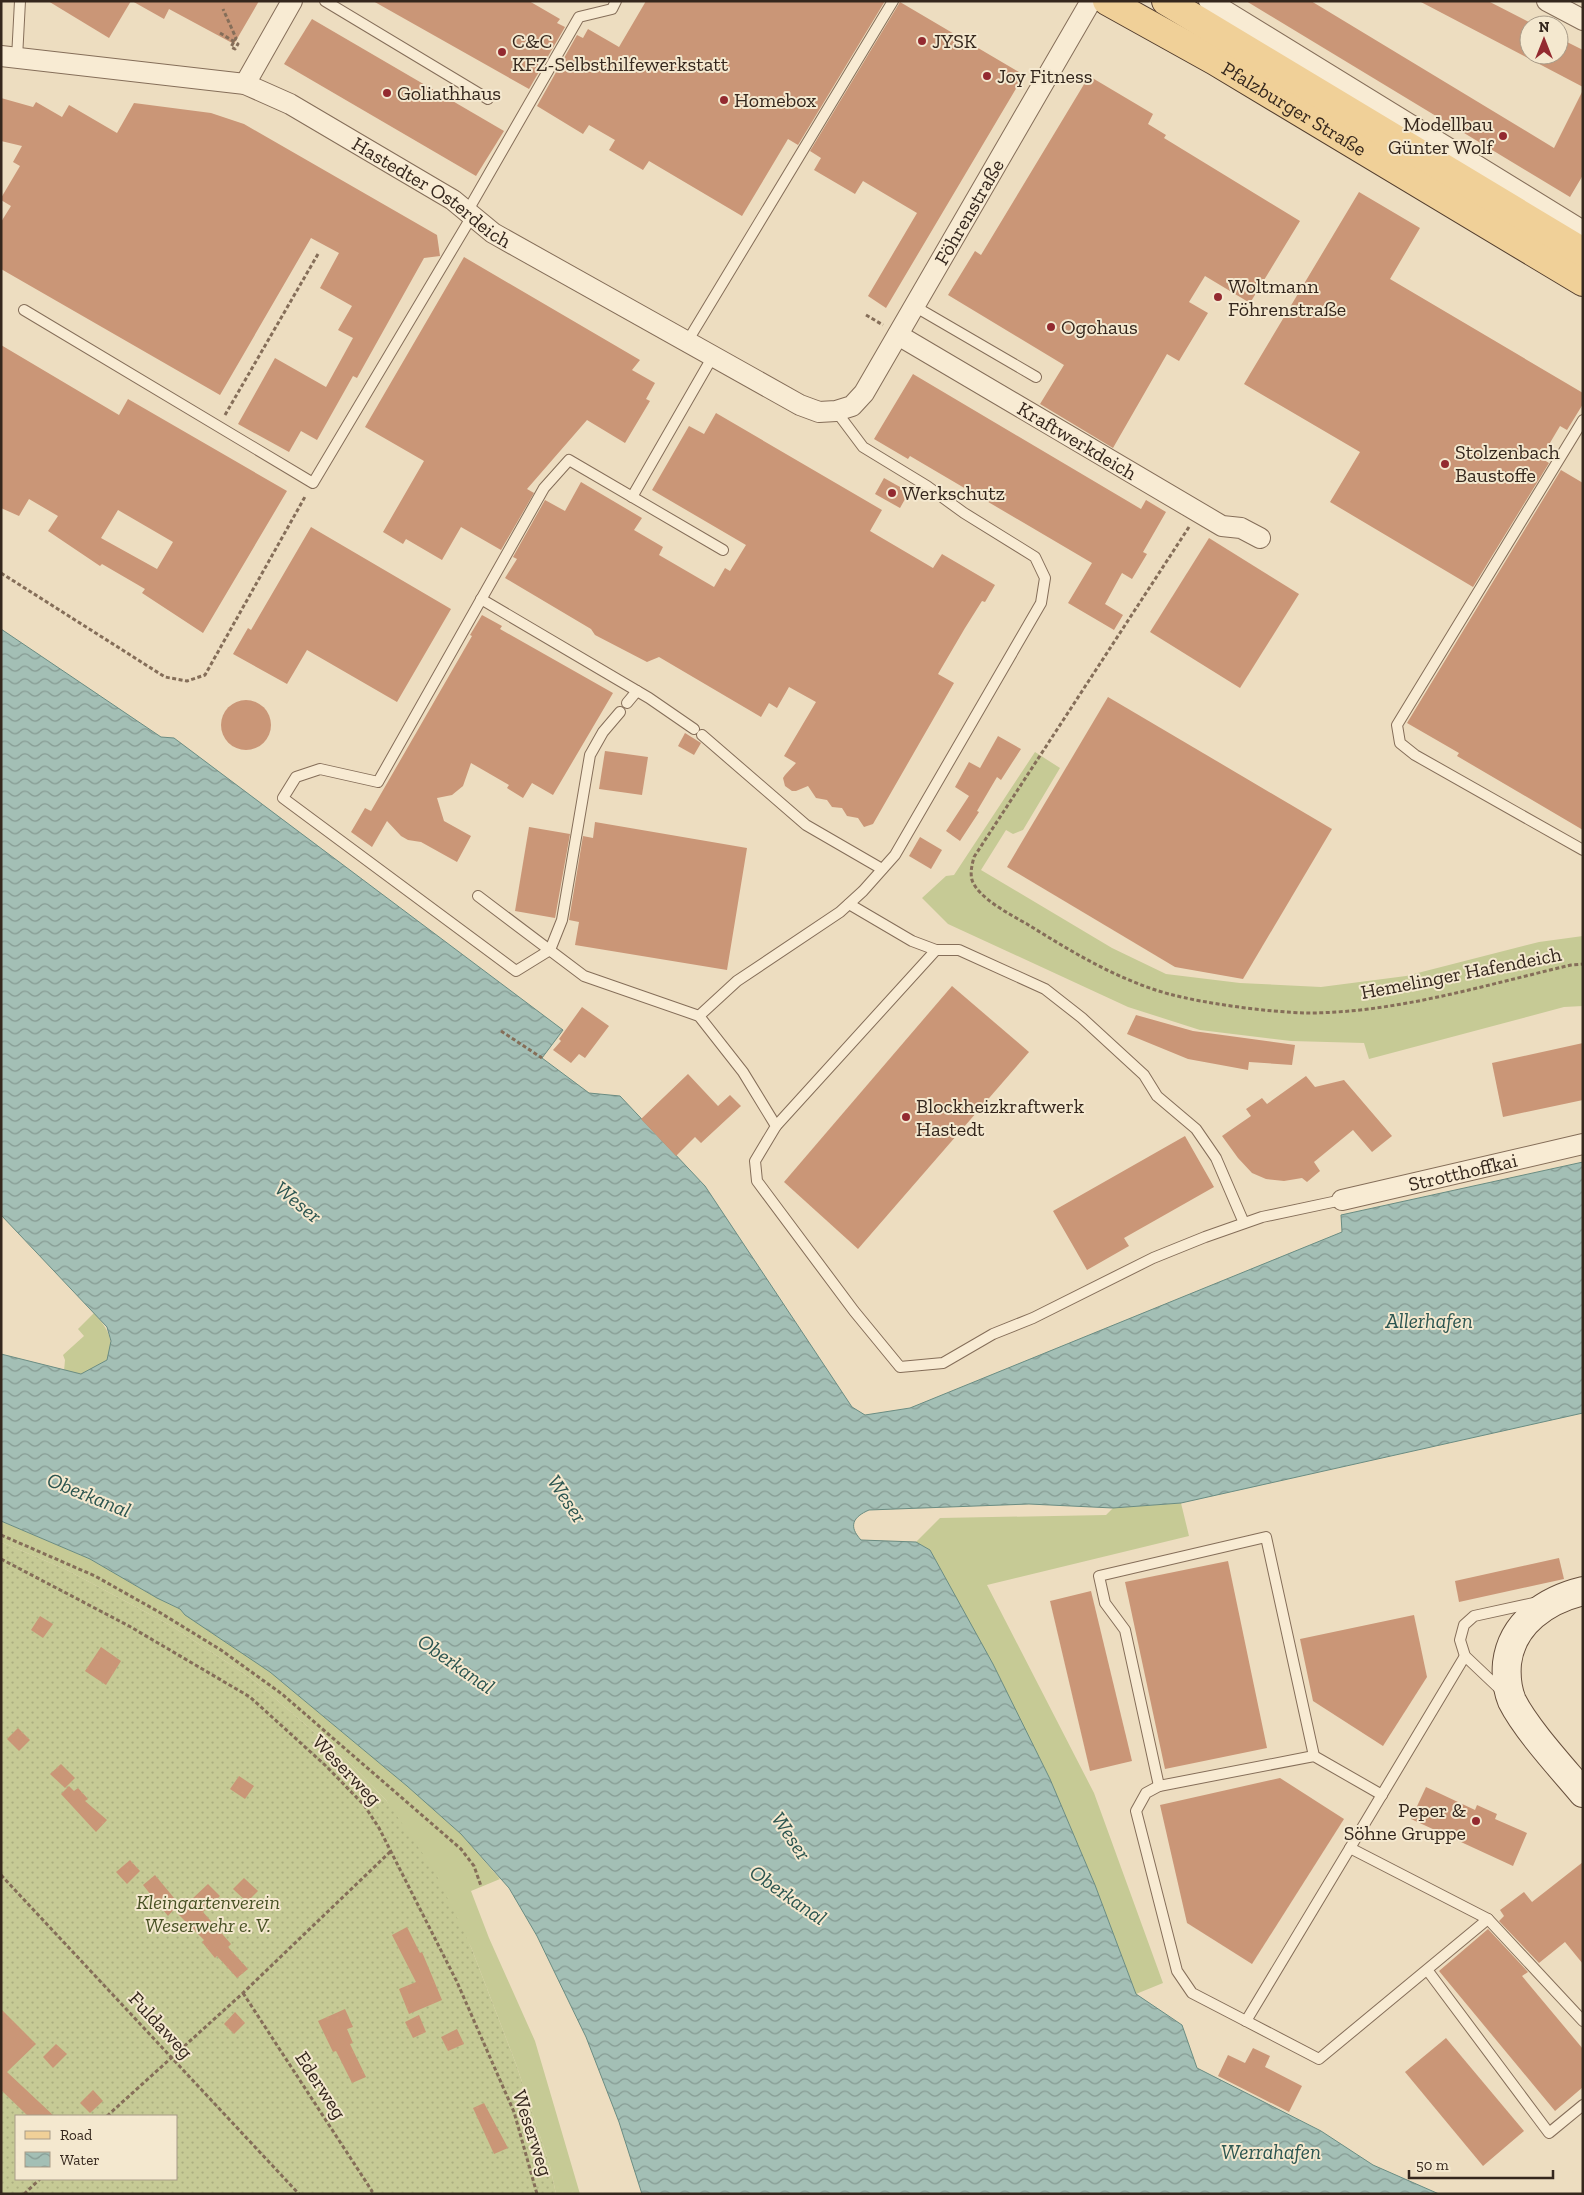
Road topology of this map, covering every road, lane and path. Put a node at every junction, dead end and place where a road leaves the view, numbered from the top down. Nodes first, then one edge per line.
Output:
1 (20, 1) edge
2 (292, 1) edge
3 (325, 1) edge
4 (616, 1) edge
5 (893, 1) edge
6 (1091, 1) edge
7 (1107, 1) edge
8 (1166, 1) edge
9 (1209, 1) edge
10 (1547, 1) edge
11 (223, 9) dead end
12 (1583, 20) edge
13 (220, 33) dead end
14 (9, 57) edge
15 (245, 84) junction
16 (488, 99) dead end
17 (470, 214) junction
18 (1582, 233) edge
19 (318, 254) dead end
20 (1583, 282) edge
21 (914, 306) junction
22 (24, 310) dead end
23 (866, 315) dead end
24 (877, 322) dead end
25 (898, 335) junction
26 (687, 342) junction
27 (713, 356) junction
28 (1036, 378) dead end
29 (836, 412) junction
30 (1583, 420) edge
31 (218, 426) junction
32 (313, 483) junction
33 (632, 497) junction
34 (1199, 512) junction
35 (1260, 538) dead end
36 (723, 550) dead end
37 (1, 573) edge
38 (481, 599) junction
39 (637, 691) junction
40 (626, 703) dead end
41 (620, 712) dead end
42 (1583, 850) edge
43 (882, 869) junction
44 (478, 896) dead end
45 (849, 904) junction
46 (550, 950) junction
47 (936, 950) junction
48 (1583, 964) edge
49 (699, 1016) junction
50 (500, 1031) dead end
51 (542, 1058) dead end
52 (776, 1126) junction
53 (1583, 1144) edge
54 (1342, 1200) joint
55 (1244, 1223) junction
56 (1, 1534) edge
57 (1, 1559) edge
58 (1575, 1593) edge
59 (1465, 1656) junction
60 (1512, 1700) junction
61 (1314, 1756) junction
62 (1159, 1786) junction
63 (1583, 1792) edge
64 (1382, 1795) junction
65 (1350, 1848) junction
66 (390, 1852) junction
67 (1, 1875) edge
68 (481, 1886) dead end
69 (1488, 1919) junction
70 (1428, 1971) junction
71 (243, 1993) junction
72 (1246, 2021) junction
73 (1583, 2021) edge
74 (170, 2057) junction
75 (1583, 2105) edge
76 (108, 2115) edge
77 (39, 2180) edge
78 (24, 2194) edge
79 (299, 2194) edge
80 (369, 2194) edge
81 (537, 2194) edge

1 - 14 lane
2 - 15 street
3 - 16 lane
4 - 17 lane
5 - 26 lane
6 - 21 street, Föhrenstraße
7 - 20 main road, Pfalzburger Straße
8 - 18 main road, Pfalzburger Straße
9 - 18 street, Pfalzburger Straße
10 - 12 street
11 - 13 path
14 - 15 street, Hastedter Osterdeich
15 - 17 street, Hastedter Osterdeich
17 - 26 street, Hastedter Osterdeich
17 - 32 lane
19 - 31 path
21 - 25 street, Föhrenstraße
21 - 28 lane
22 - 31 lane
23 - 24 path
25 - 29 street, Föhrenstraße
25 - 34 street, Kraftwerkdeich
26 - 27 street, Hastedter Osterdeich
27 - 29 street, Hastedter Osterdeich
27 - 33 lane
29 - 43 lane
30 - 42 lane
31 - 32 lane
32 - 37 path
33 - 36 lane
33 - 38 lane
34 - 35 street, Kraftwerkdeich
34 - 48 path, Hemelinger Hafendeich
38 - 39 lane
38 - 46 lane
39 - 40 lane
39 - 43 lane
41 - 46 lane
43 - 45 lane
44 - 46 lane
45 - 47 lane
45 - 49 lane
46 - 49 lane
47 - 52 lane
47 - 55 lane
49 - 52 lane
50 - 51 path
52 - 55 lane
53 - 54 street, Strotthoffkai
54 - 55 lane
56 - 68 path
57 - 66 path, Weserweg
58 - 59 lane
58 - 60 street
59 - 60 lane
59 - 64 lane
60 - 63 street
61 - 62 lane
61 - 62 lane
61 - 64 lane
62 - 72 lane
64 - 65 lane
65 - 69 lane
65 - 72 lane
66 - 71 path
66 - 81 path, Weserweg
67 - 74 path, Fuldaweg
69 - 70 lane
69 - 73 lane
70 - 72 lane
70 - 75 lane
71 - 74 path
71 - 80 path, Ederweg
74 - 76 path
74 - 79 path, Fuldaweg
77 - 78 path

